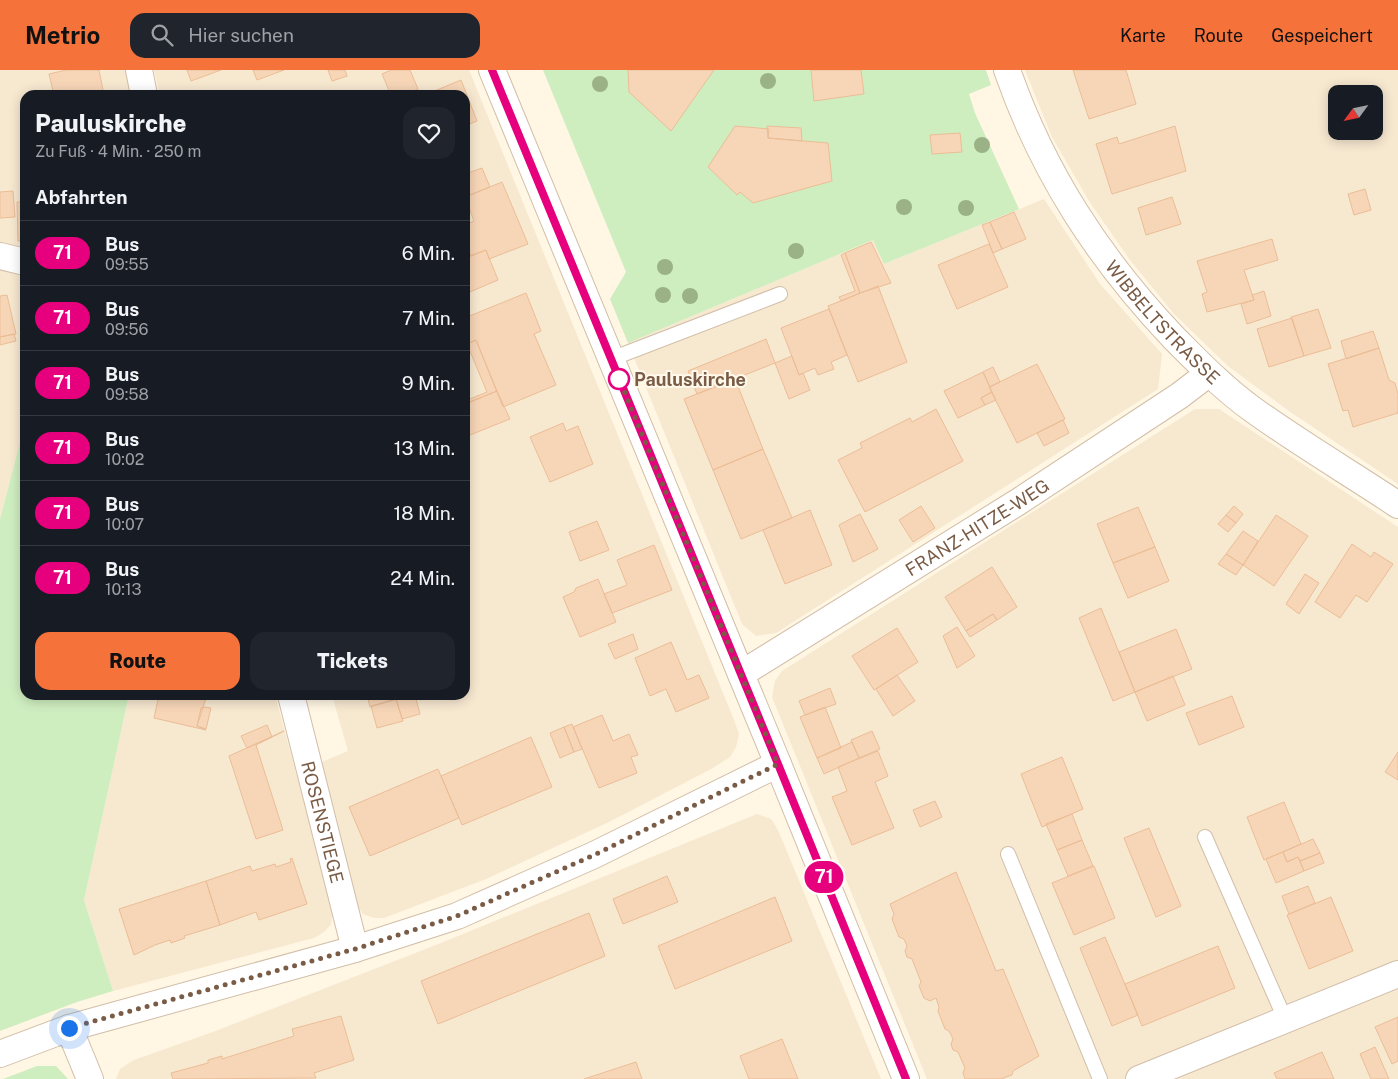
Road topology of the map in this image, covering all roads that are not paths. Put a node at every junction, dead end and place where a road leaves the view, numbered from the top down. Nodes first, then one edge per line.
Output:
1 (139, 70) edge
2 (492, 70) edge
3 (1007, 70) edge
4 (143, 90) edge
5 (0, 256) edge
6 (20, 261) edge
7 (780, 294) dead end
8 (611, 359) junction
9 (1208, 374) junction
10 (1398, 505) edge
11 (741, 674) junction
12 (292, 700) edge
13 (778, 764) junction
14 (1204, 837) dead end
15 (1008, 854) dead end
16 (355, 949) junction
17 (1398, 974) edge
18 (1285, 1019) junction
19 (69, 1028) junction
20 (0, 1054) edge
21 (90, 1079) edge
22 (906, 1079) edge
23 (1100, 1079) edge
24 (1139, 1079) edge

1 - 4 street
2 - 8 street
3 - 9 street, WIBBELTSTRASSE
5 - 6 street
7 - 8 lane
8 - 11 street
9 - 10 street, WIBBELTSTRASSE
9 - 11 street, FRANZ-HITZE-WEG
11 - 13 street
12 - 16 street, ROSENSTIEGE
13 - 16 street
13 - 22 street
14 - 18 lane
15 - 23 lane
16 - 19 street
17 - 18 street
18 - 24 street
19 - 20 street
19 - 21 street

